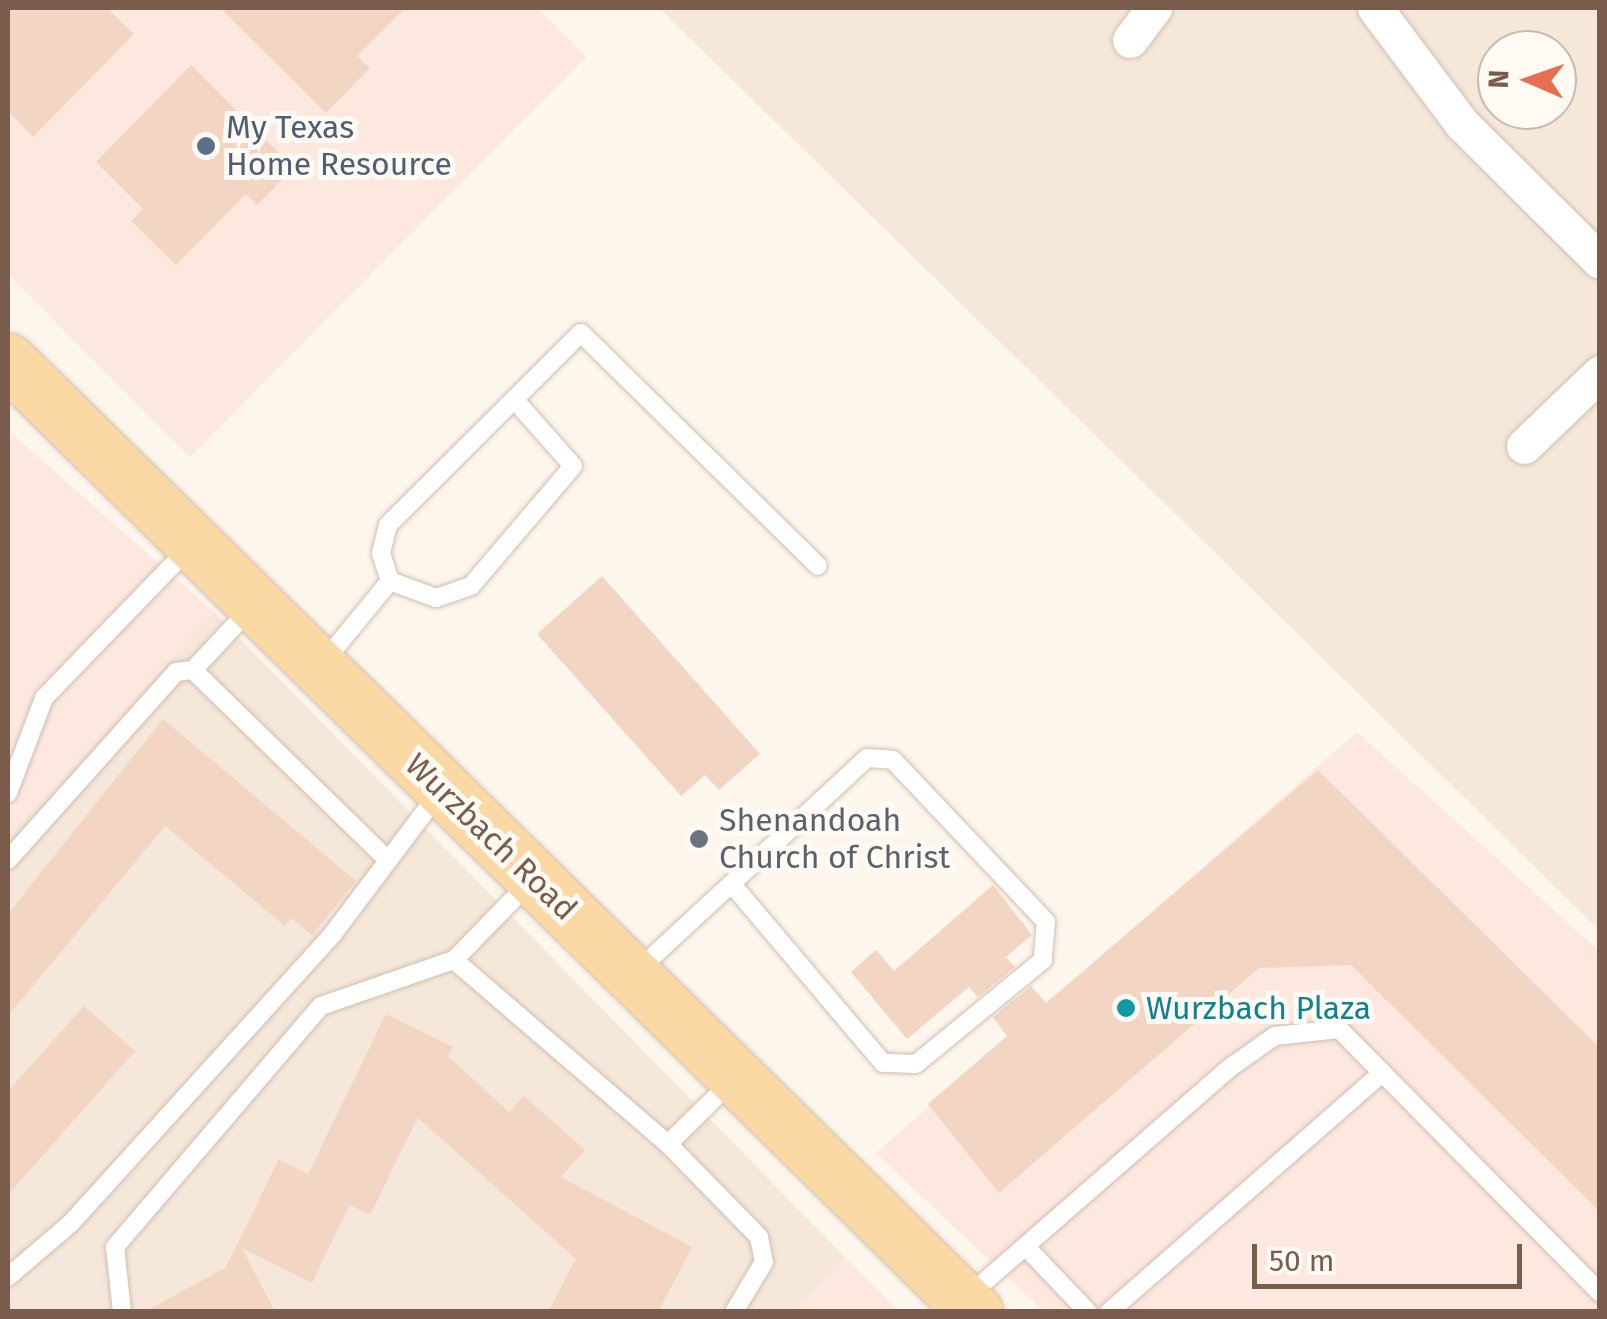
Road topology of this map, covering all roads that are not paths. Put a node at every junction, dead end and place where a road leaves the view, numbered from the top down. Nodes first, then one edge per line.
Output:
1 (1154, 8) edge
2 (1375, 8) edge
3 (1130, 40) dead end
4 (1600, 262) edge
5 (1600, 372) edge
6 (18, 379) edge
7 (514, 400) junction
8 (1524, 446) dead end
9 (193, 544) junction
10 (818, 566) dead end
11 (390, 580) junction
12 (254, 605) junction
13 (319, 668) junction
14 (192, 670) junction
15 (442, 789) junction
16 (8, 793) edge
17 (8, 860) edge
18 (388, 860) junction
19 (534, 878) junction
20 (732, 884) junction
21 (454, 960) junction
22 (632, 976) junction
23 (1382, 1073) junction
24 (736, 1077) junction
25 (668, 1144) junction
26 (1026, 1248) junction
27 (8, 1278) edge
28 (1600, 1293) edge
29 (970, 1306) edge
30 (122, 1312) edge
31 (734, 1312) edge
32 (1088, 1312) edge
33 (1110, 1312) edge

1 - 3 street
2 - 4 street
5 - 8 street
6 - 9 main road, Wurzbach Road
7 - 10 lane
7 - 11 lane
7 - 11 lane
9 - 12 main road, Wurzbach Road
9 - 16 lane
11 - 13 lane
12 - 13 main road, Wurzbach Road
12 - 14 lane
13 - 15 main road, Wurzbach Road
14 - 17 lane
14 - 18 lane
15 - 18 lane
15 - 19 main road, Wurzbach Road
18 - 27 lane
19 - 21 lane
19 - 22 main road, Wurzbach Road
20 - 20 lane
20 - 22 lane
21 - 25 lane
21 - 30 lane
22 - 24 main road, Wurzbach Road
23 - 26 lane
23 - 28 lane
23 - 33 lane
24 - 25 lane
24 - 29 main road, Wurzbach Road
25 - 31 lane
26 - 29 lane
26 - 32 lane

